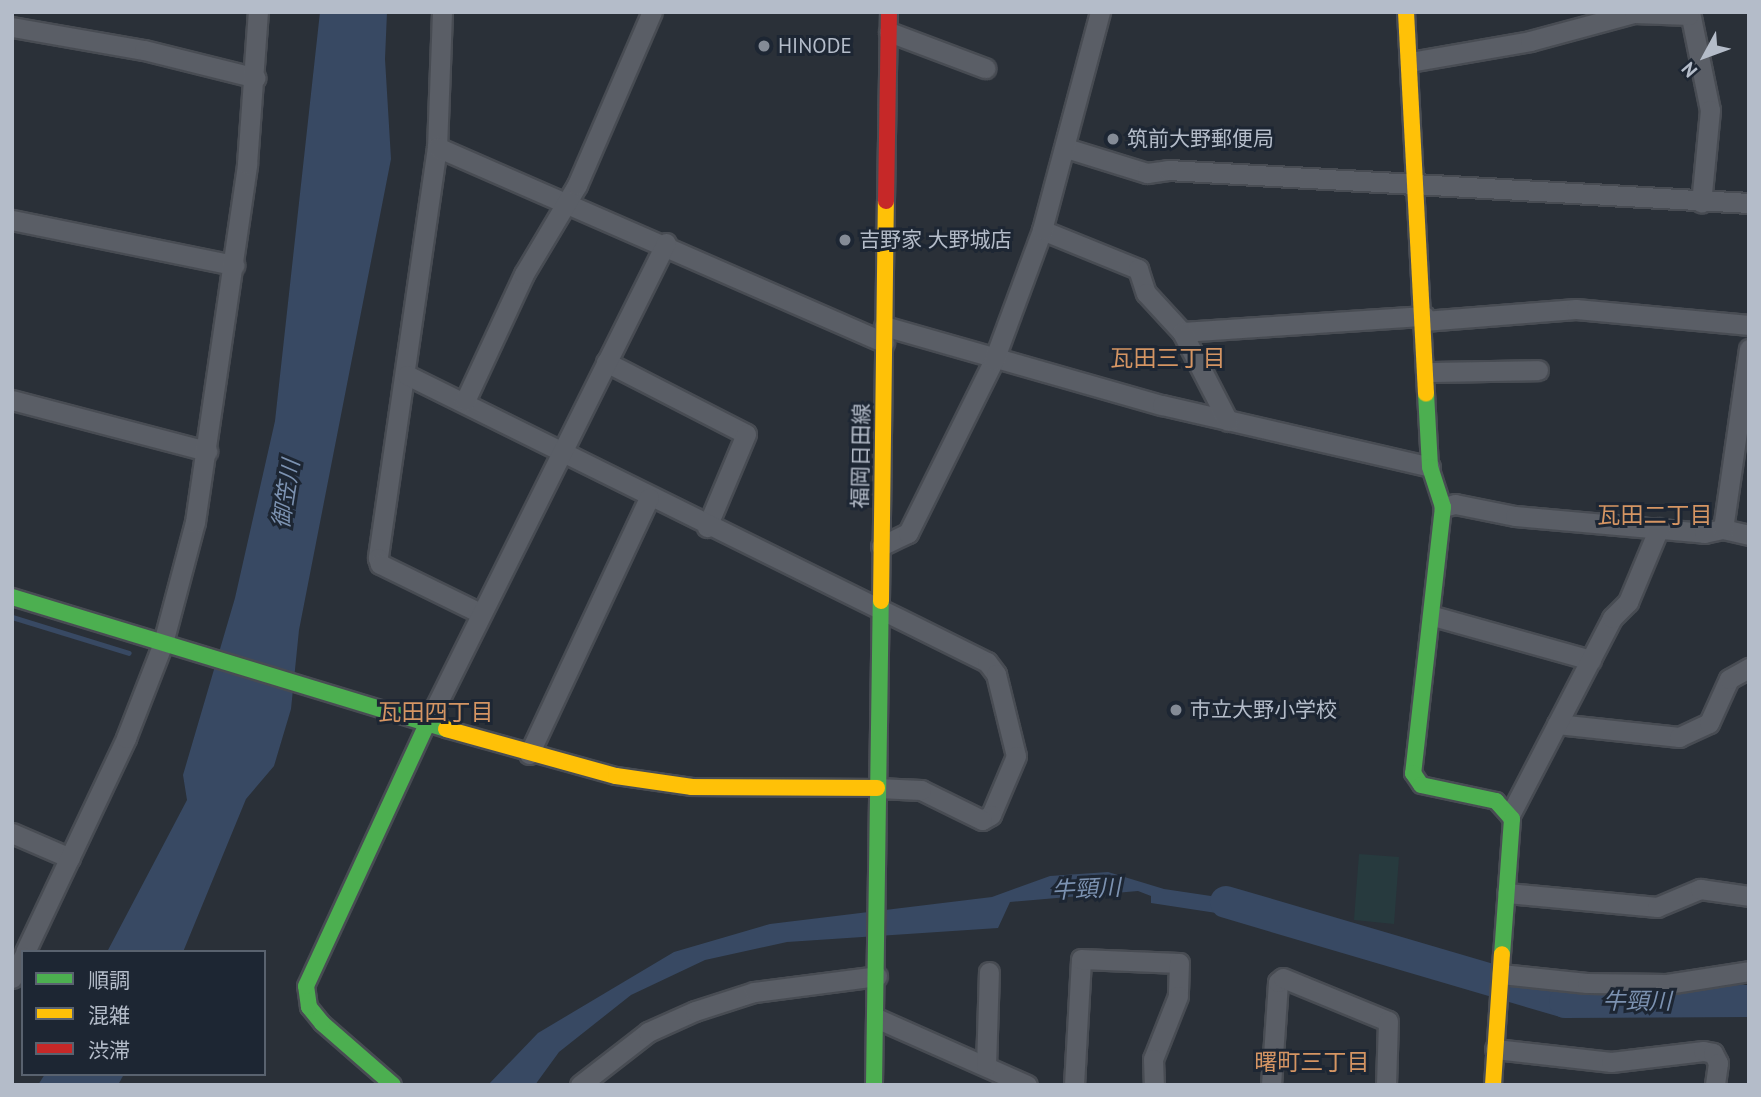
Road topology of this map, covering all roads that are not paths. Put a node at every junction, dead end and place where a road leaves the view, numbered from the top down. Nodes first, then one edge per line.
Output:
1 (258, 12) edge
2 (442, 12) edge
3 (652, 12) edge
4 (889, 12) edge
5 (1100, 12) edge
6 (1406, 12) edge
7 (1690, 14) edge
8 (12, 27) edge
9 (890, 33) junction
10 (1410, 62) junction
11 (985, 68) dead end
12 (256, 78) junction
13 (437, 147) junction
14 (1066, 148) junction
15 (1417, 183) junction
16 (568, 202) junction
17 (1701, 203) junction
18 (1749, 203) edge
19 (12, 220) edge
20 (1042, 230) junction
21 (666, 243) junction
22 (233, 265) junction
23 (1424, 318) junction
24 (1749, 325) edge
25 (1182, 332) junction
26 (884, 334) junction
27 (1749, 349) edge
28 (994, 360) junction
29 (606, 362) junction
30 (1538, 370) dead end
31 (1427, 372) junction
32 (407, 375) junction
33 (12, 400) edge
34 (465, 401) junction
35 (1228, 421) junction
36 (1743, 434) edge
37 (562, 449) junction
38 (206, 451) junction
39 (1430, 467) junction
40 (649, 498) junction
41 (1443, 507) junction
42 (706, 527) junction
43 (1659, 528) junction
44 (1723, 529) junction
45 (1749, 535) edge
46 (881, 546) junction
47 (12, 597) edge
48 (878, 610) junction
49 (480, 613) junction
50 (1433, 616) junction
51 (163, 643) junction
52 (1591, 660) junction
53 (1749, 668) edge
54 (427, 724) junction
55 (1557, 724) junction
56 (528, 754) junction
57 (877, 788) junction
58 (1510, 815) junction
59 (12, 833) edge
60 (70, 858) junction
61 (1507, 893) junction
62 (1749, 896) edge
63 (26, 950) edge
64 (21, 961) edge
65 (1749, 971) edge
66 (989, 972) dead end
67 (1500, 974) junction
68 (877, 976) junction
69 (12, 978) edge
70 (876, 1018) junction
71 (1496, 1046) junction
72 (986, 1066) junction
73 (591, 1082) edge
74 (393, 1085) edge
75 (874, 1085) edge
76 (1027, 1085) edge
77 (1074, 1085) edge
78 (1154, 1085) edge
79 (1271, 1085) edge
80 (1386, 1085) edge
81 (1493, 1085) edge
82 (1715, 1085) edge

1 - 12 street
2 - 13 street
3 - 16 street
4 - 9 street, 福岡日田線
5 - 14 street
6 - 10 street
7 - 10 street
7 - 17 street
8 - 12 street
9 - 11 street
9 - 26 street, 福岡日田線
10 - 15 street
12 - 22 street
13 - 16 street
13 - 32 street
14 - 15 street
14 - 20 street
15 - 17 street
15 - 23 street
16 - 21 street
16 - 34 street
17 - 18 street
19 - 22 street
20 - 25 street
20 - 28 street
21 - 26 street
21 - 29 street
22 - 38 street
23 - 24 street
23 - 25 street
23 - 31 street
25 - 35 street
26 - 28 street
26 - 46 street, 福岡日田線
27 - 36 street
28 - 35 street
28 - 46 street
29 - 37 street
29 - 42 street
30 - 31 street
31 - 39 street
32 - 34 street
32 - 49 street
33 - 38 street
34 - 37 street
35 - 39 street
36 - 44 street
37 - 40 street
37 - 49 street
38 - 51 street
39 - 41 street
40 - 42 street
40 - 56 street
41 - 43 street
41 - 50 street
42 - 48 street
43 - 44 street
43 - 52 street
44 - 45 street
46 - 48 street, 福岡日田線
47 - 51 street
48 - 57 street, 福岡日田線
48 - 57 street
49 - 54 street
50 - 52 street
50 - 58 street
51 - 54 street
51 - 60 street
52 - 55 street
53 - 55 street
54 - 56 street
54 - 74 street
55 - 58 street
56 - 57 street
57 - 68 street, 福岡日田線
58 - 61 street
59 - 60 street
60 - 63 street
61 - 62 street
61 - 67 street
64 - 69 street
65 - 67 street
66 - 72 street
67 - 71 street
68 - 70 street
68 - 73 street
70 - 72 street
70 - 75 street
71 - 81 street
71 - 82 street
72 - 76 street
77 - 78 street
79 - 80 street

